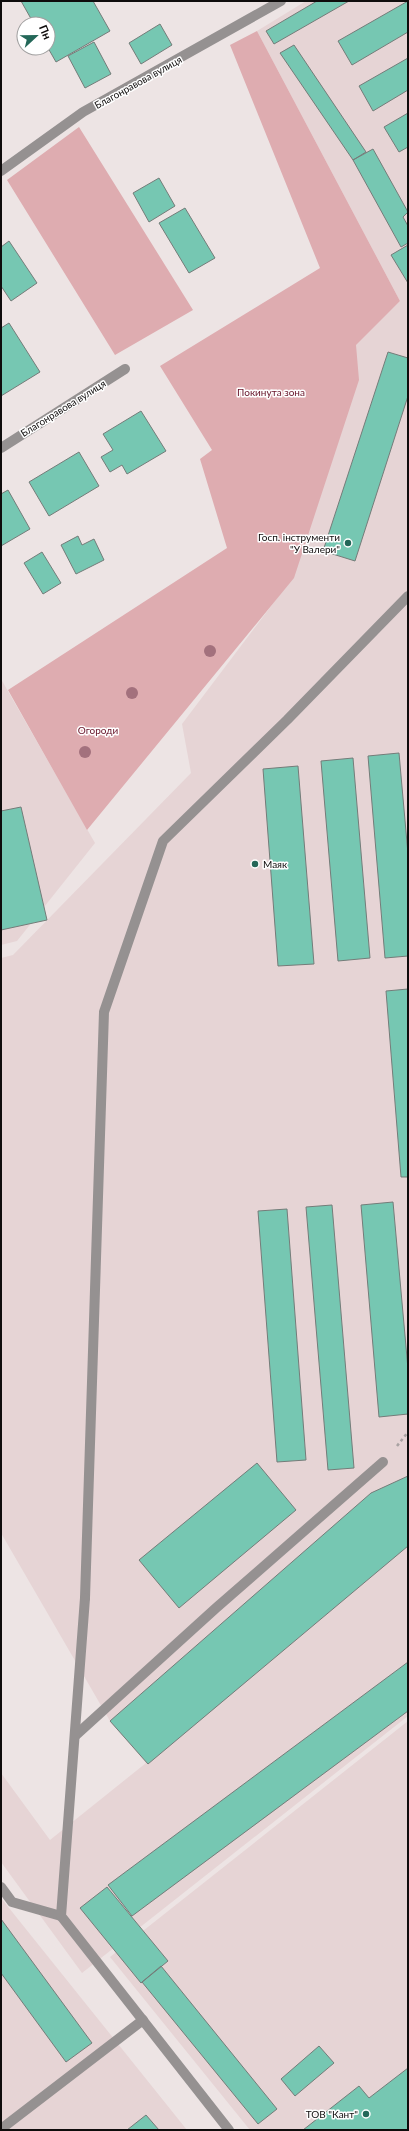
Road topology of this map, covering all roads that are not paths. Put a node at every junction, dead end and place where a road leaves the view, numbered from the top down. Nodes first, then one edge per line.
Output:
1 (280, 1) edge
2 (1, 171) edge
3 (125, 369) dead end
4 (1, 448) edge
5 (408, 596) edge
6 (384, 1462) dead end
7 (76, 1735) junction
8 (1, 1887) edge
9 (62, 1916) junction
10 (143, 2020) junction
11 (1, 2129) edge
12 (229, 2130) edge

1 - 2 street, Благонравова вулиця
3 - 4 street, Благонравова вулиця
5 - 7 street
6 - 7 street
7 - 9 street
8 - 9 street
9 - 10 street
10 - 11 street
10 - 12 street

